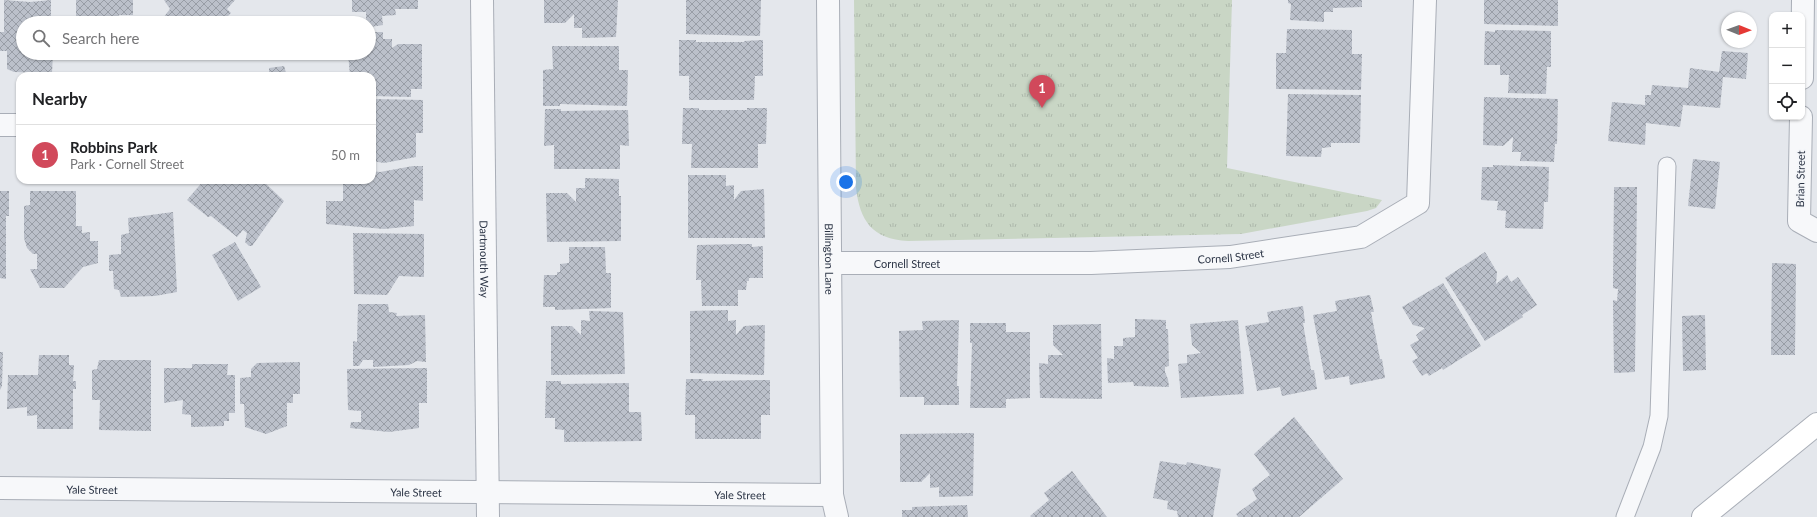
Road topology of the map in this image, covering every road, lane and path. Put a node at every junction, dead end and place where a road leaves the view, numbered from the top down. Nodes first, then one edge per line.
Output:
1 (482, 0) edge
2 (828, 0) edge
3 (1425, 0) edge
4 (1803, 0) edge
5 (1802, 48) edge
6 (1801, 120) edge
7 (0, 125) edge
8 (16, 125) edge
9 (1667, 166) dead end
10 (1817, 231) edge
11 (830, 263) junction
12 (1817, 424) edge
13 (0, 488) edge
14 (488, 492) junction
15 (832, 495) junction
16 (488, 517) edge
17 (837, 517) edge
18 (1625, 517) edge
19 (1703, 517) edge

1 - 14 street, Dartmouth Way
2 - 11 street, Billington Lane
3 - 11 street, Cornell Street
4 - 5 street
6 - 10 street, Brian Street
7 - 8 street
9 - 18 lane
11 - 15 street, Billington Lane
12 - 19 main road
13 - 14 street, Yale Street
14 - 15 street, Yale Street
14 - 16 street, Dartmouth Way
15 - 17 street, Billington Lane

